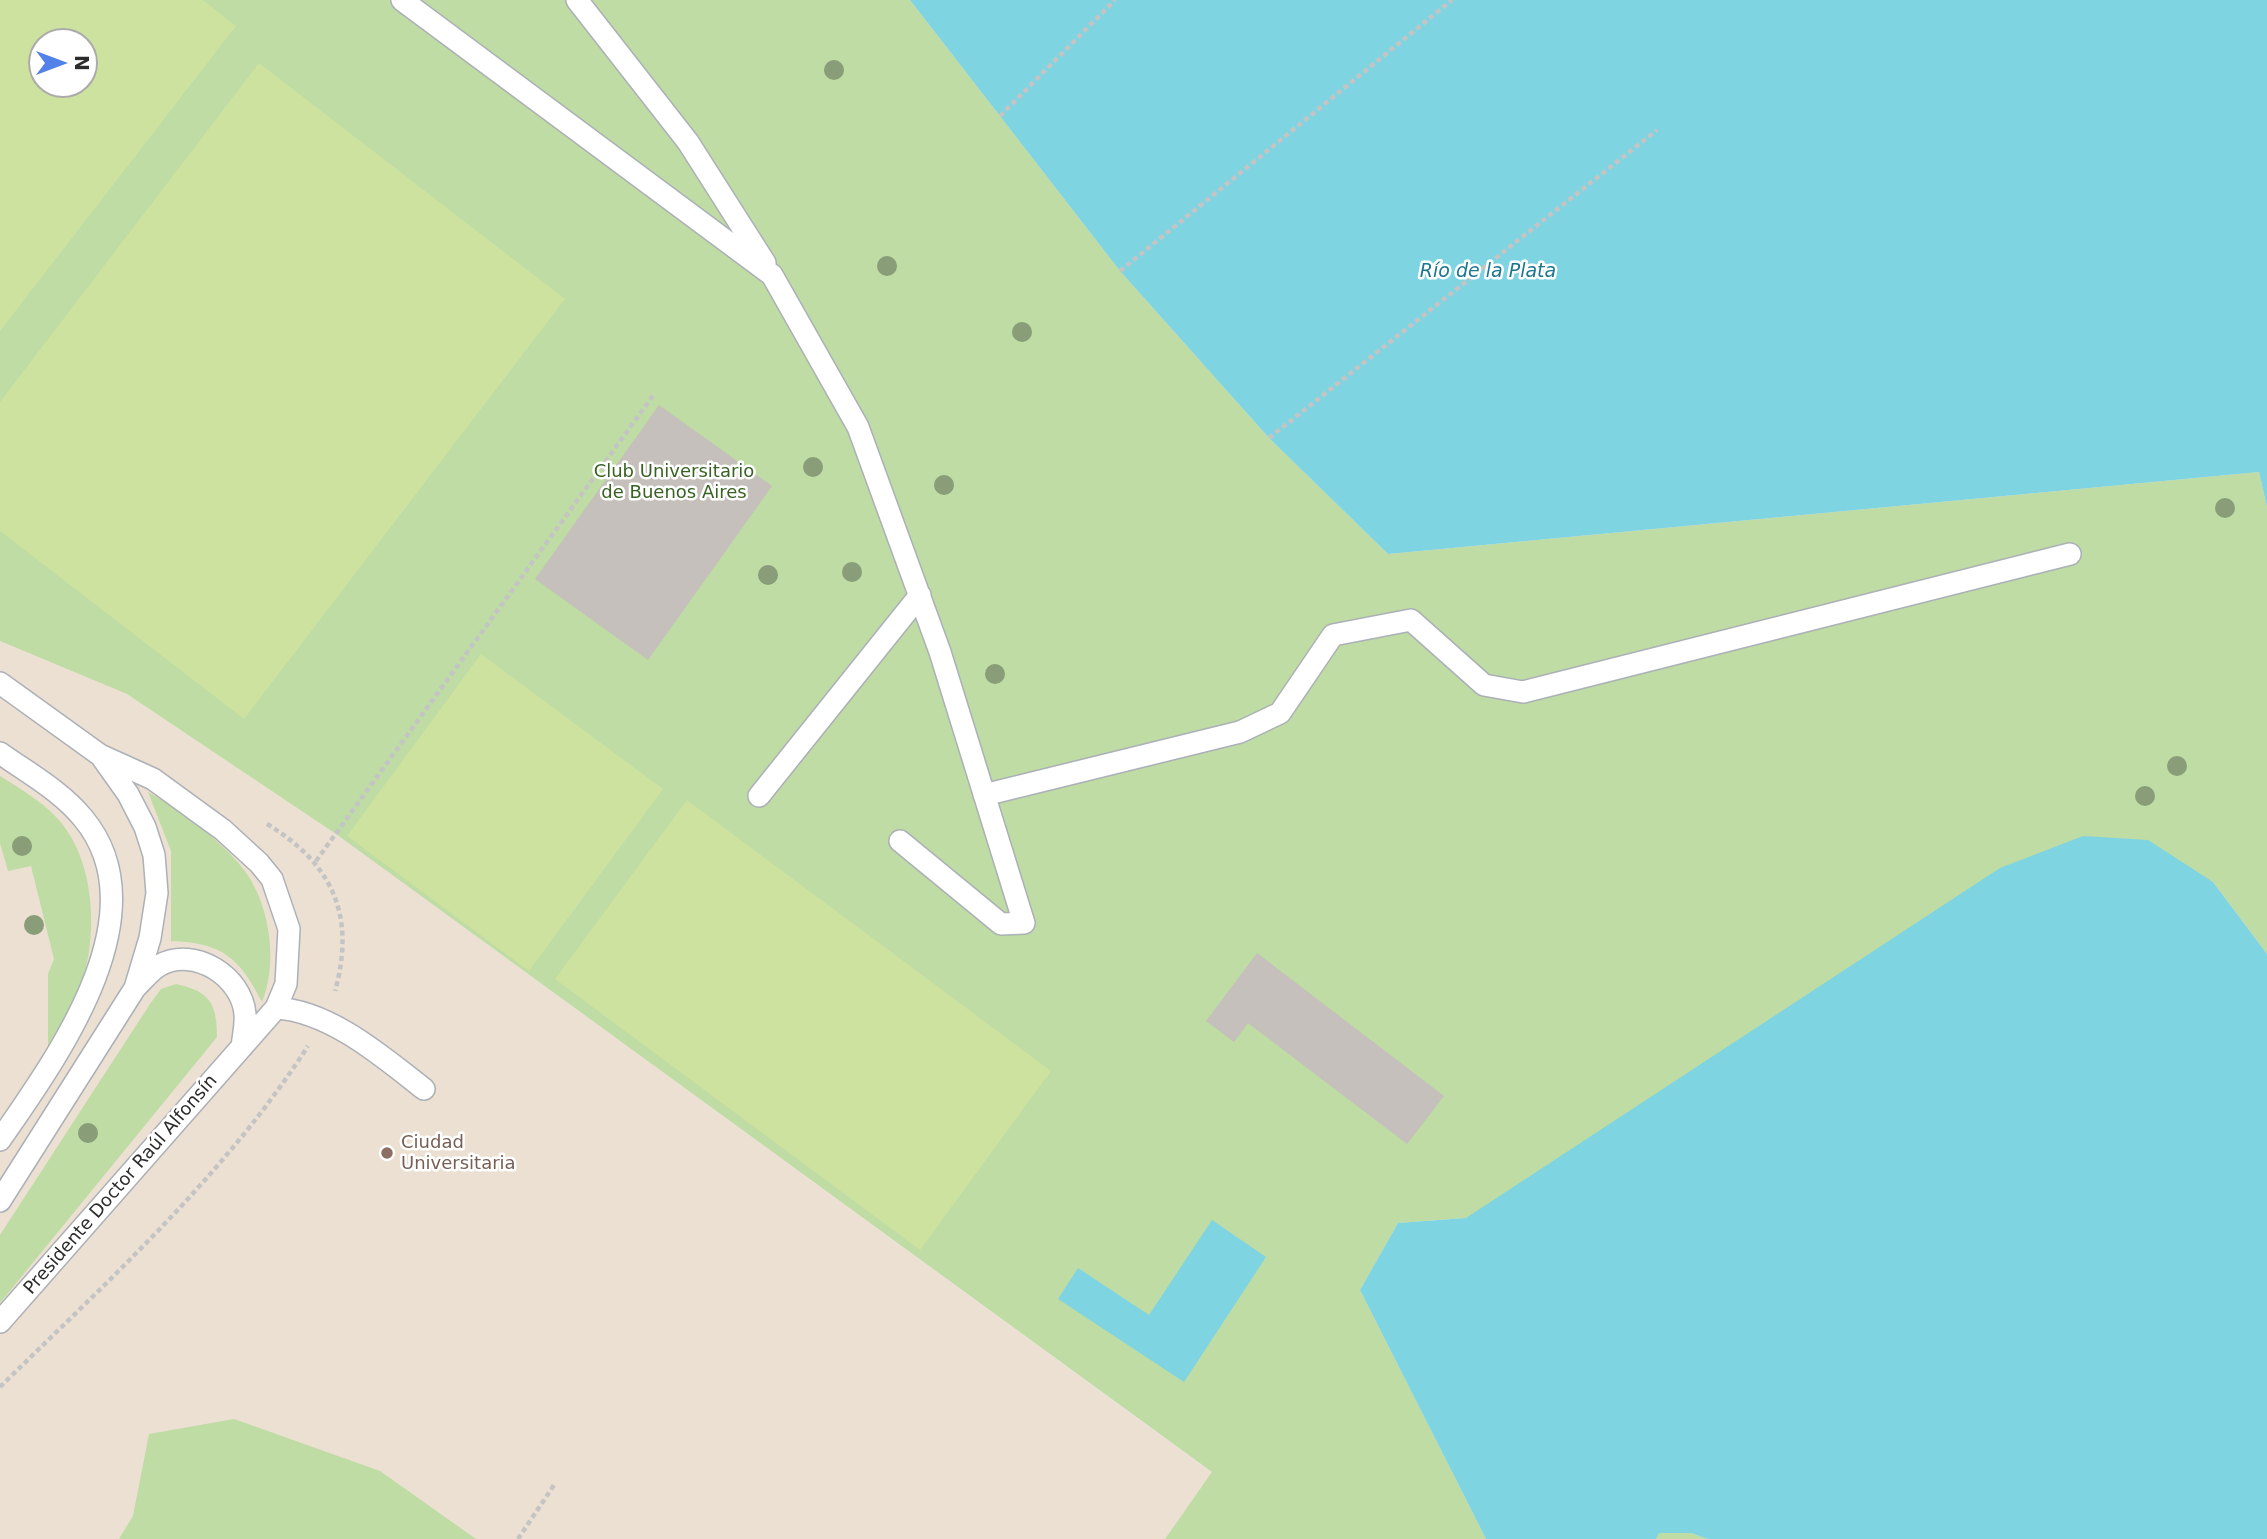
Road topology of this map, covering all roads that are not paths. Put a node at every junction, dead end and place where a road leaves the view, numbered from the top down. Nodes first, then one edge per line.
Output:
1 (402, 0) edge
2 (577, 0) edge
3 (772, 275) junction
4 (2070, 554) dead end
5 (920, 595) junction
6 (0, 683) edge
7 (0, 753) edge
8 (100, 755) junction
9 (984, 795) junction
10 (759, 796) dead end
11 (900, 841) dead end
12 (135, 988) junction
13 (276, 1008) junction
14 (242, 1047) junction
15 (425, 1089) dead end
16 (0, 1140) edge
17 (0, 1201) edge
18 (0, 1322) edge

1 - 3 lane
2 - 3 lane
3 - 5 lane
4 - 9 lane
5 - 9 lane
5 - 10 lane
6 - 8 lane
7 - 16 lane
8 - 12 lane
8 - 13 lane, Presidente Doctor Raúl Alfonsín
9 - 11 lane
12 - 14 lane
12 - 17 lane
13 - 14 lane, Presidente Doctor Raúl Alfonsín
13 - 15 lane
14 - 18 lane, Presidente Doctor Raúl Alfonsín

